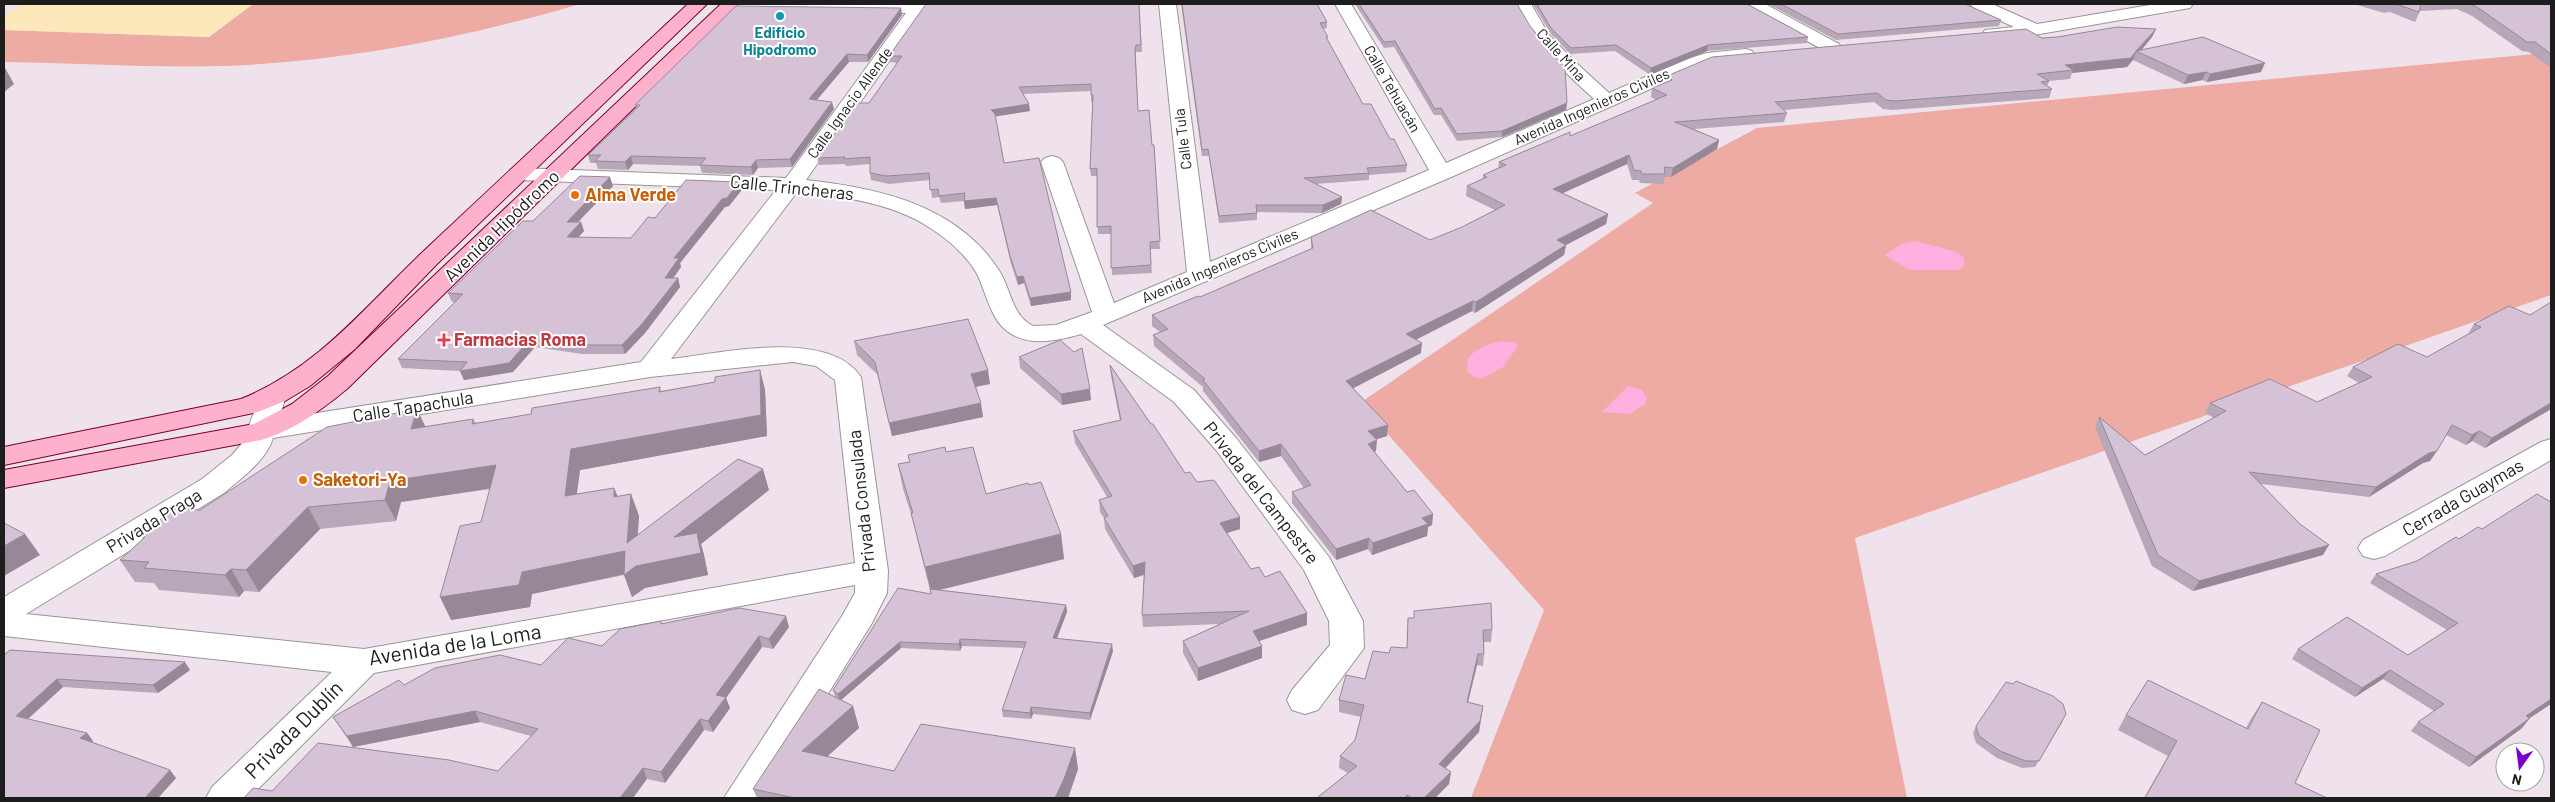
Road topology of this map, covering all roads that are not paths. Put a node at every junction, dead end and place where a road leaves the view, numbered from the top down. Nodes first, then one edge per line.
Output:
1 (698, 4) edge
2 (1167, 4) edge
3 (1343, 4) edge
4 (1523, 4) edge
5 (1753, 4) edge
6 (1979, 4) edge
7 (2183, 4) edge
8 (730, 5) edge
9 (920, 6) edge
10 (2034, 30) junction
11 (1977, 35) edge
12 (1852, 46) edge
13 (1833, 48) junction
14 (1806, 50) edge
15 (1760, 54) edge
16 (1606, 100) junction
17 (1052, 162) dead end
18 (1441, 173) junction
19 (519, 174) junction
20 (556, 174) junction
21 (792, 184) junction
22 (1200, 274) junction
23 (1095, 319) junction
24 (1033, 334) joint
25 (824, 360) joint
26 (650, 368) junction
27 (271, 399) junction
28 (261, 430) junction
29 (2551, 448) edge
30 (4, 456) edge
31 (4, 479) edge
32 (2374, 548) dead end
33 (872, 571) junction
34 (4, 612) edge
35 (4, 624) edge
36 (364, 662) junction
37 (1306, 700) dead end
38 (225, 798) edge
39 (743, 798) edge

1 - 19 main road, Avenida Hipódromo
2 - 22 street, Calle Tula
3 - 18 street, Calle Tehuacán
4 - 16 street, Calle Mina
5 - 13 street
6 - 10 street
7 - 10 street
8 - 9 street
8 - 20 main road, Avenida Hipódromo
9 - 21 street, Calle Ignacio Allende
10 - 11 street
12 - 13 street
13 - 14 street
15 - 16 street, Avenida Ingenieros Civiles
16 - 18 street, Avenida Ingenieros Civiles
17 - 23 street
18 - 22 street, Avenida Ingenieros Civiles
19 - 20 street, Calle Trincheras
19 - 27 main road, Avenida Hipódromo
20 - 21 street, Calle Trincheras
20 - 28 main road, Avenida Hipódromo
21 - 24 street, Calle Trincheras
21 - 26 street, Calle Ignacio Allende
22 - 23 street, Avenida Ingenieros Civiles
23 - 24 street, Avenida Ingenieros Civiles
23 - 37 street, Privada del Campestre
25 - 26 street, Calle Tapachula
25 - 33 street, Privada Consulada
26 - 28 street, Calle Tapachula
27 - 28 street, Privada Praga
27 - 30 main road
28 - 31 main road, Calle Tapachula
28 - 34 street, Privada Praga
29 - 32 street, Cerrada Guaymas
33 - 36 street, Avenida de la Loma
33 - 39 street, Privada Consulada
35 - 36 street, Avenida de la Loma
36 - 38 street, Privada Dublín

